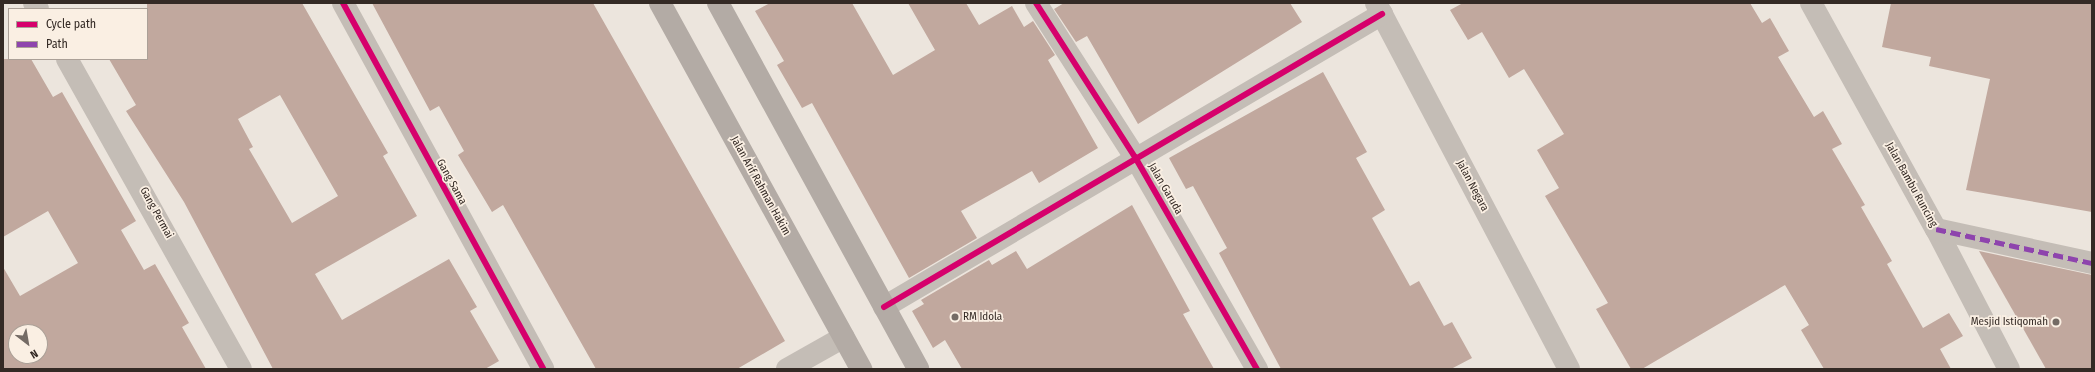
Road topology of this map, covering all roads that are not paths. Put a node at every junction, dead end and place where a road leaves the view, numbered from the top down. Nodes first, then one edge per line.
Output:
1 (343, 3) edge
2 (660, 3) edge
3 (718, 3) edge
4 (1036, 3) edge
5 (1811, 3) edge
6 (1379, 9) edge
7 (68, 60) edge
8 (1135, 157) junction
9 (1936, 228) junction
10 (2092, 263) edge
11 (884, 307) junction
12 (844, 337) junction
13 (241, 369) edge
14 (543, 369) edge
15 (787, 369) edge
16 (861, 369) edge
17 (918, 369) edge
18 (1257, 369) edge
19 (1569, 369) edge
20 (2008, 369) edge

1 - 14 street, Gang Sama
2 - 12 main road, Jalan Arif Rahman Hakim
3 - 11 main road
4 - 8 street, Jalan Garuda
5 - 9 street, Jalan Bambu Runcing
6 - 8 street
6 - 19 street, Jalan Negara
7 - 13 street, Gang Permai
8 - 11 street
8 - 18 street, Jalan Garuda
9 - 10 street
9 - 20 street, Jalan Bambu Runcing
11 - 17 main road
12 - 15 street
12 - 16 main road, Jalan Arif Rahman Hakim

